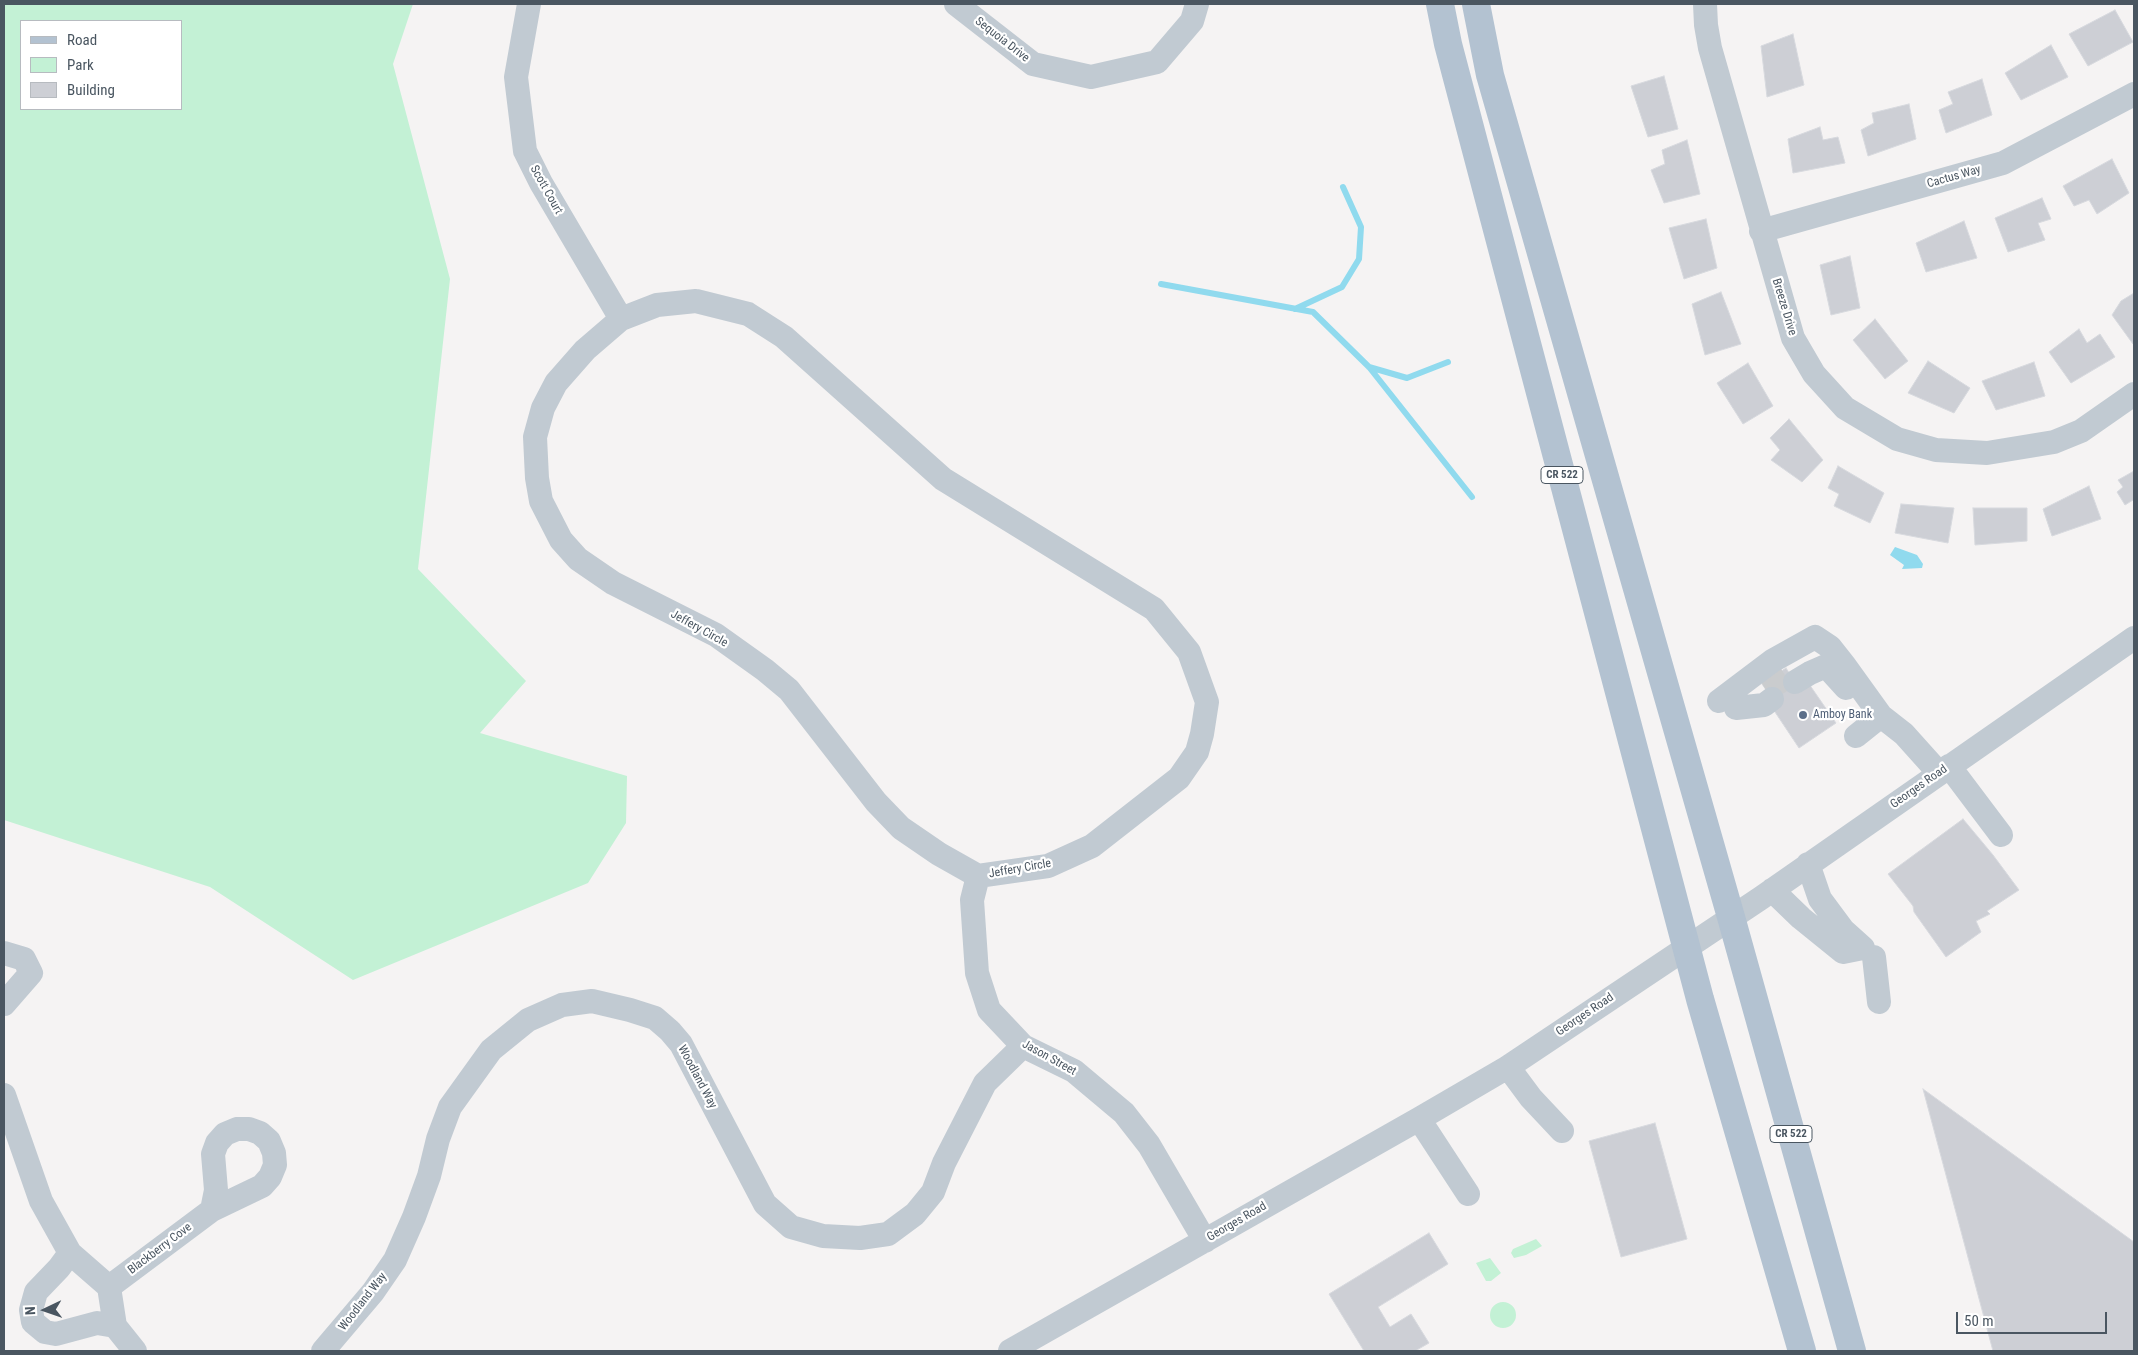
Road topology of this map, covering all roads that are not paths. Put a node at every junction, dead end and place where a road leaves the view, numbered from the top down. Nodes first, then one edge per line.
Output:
1 (529, 4) edge
2 (956, 4) edge
3 (1197, 4) edge
4 (1440, 4) edge
5 (1476, 4) edge
6 (1705, 4) edge
7 (2134, 94) edge
8 (1761, 231) junction
9 (621, 319) junction
10 (2134, 394) edge
11 (2134, 638) edge
12 (1830, 648) junction
13 (1769, 695) tunnel mouth
14 (1868, 726) junction
15 (1944, 770) junction
16 (2001, 835) dead end
17 (1808, 864) junction
18 (978, 876) junction
19 (1772, 890) junction
20 (1731, 917) junction
21 (1687, 947) junction
22 (4, 953) edge
23 (1874, 957) dead end
24 (1880, 1002) dead end
25 (4, 1004) edge
26 (1023, 1046) junction
27 (1508, 1067) junction
28 (4, 1095) edge
29 (1419, 1120) junction
30 (1562, 1131) dead end
31 (1468, 1194) dead end
32 (212, 1210) dead end
33 (1205, 1241) junction
34 (70, 1253) junction
35 (108, 1287) junction
36 (115, 1326) junction
37 (326, 1348) edge
38 (135, 1351) edge
39 (1010, 1351) edge
40 (1802, 1351) edge
41 (1852, 1351) edge

1 - 9 street, Scott Court
2 - 3 street, Sequoia Drive
4 - 21 main road, CR 522
5 - 20 main road, CR 522
6 - 8 street, Breeze Drive
7 - 8 street, Cactus Way
8 - 10 street, Breeze Drive
9 - 18 street, Jeffery Circle
9 - 18 street, Jeffery Circle
11 - 15 street, Georges Road
12 - 13 street
12 - 14 street
12 - 14 street
14 - 15 street
15 - 16 street
15 - 17 street, Georges Road
17 - 19 street, Georges Road
17 - 19 street
18 - 26 street, Jason Street
19 - 20 street, Georges Road
20 - 21 street, Georges Road
20 - 41 main road, CR 522
21 - 27 street, Georges Road
21 - 40 main road, CR 522
22 - 25 street
23 - 24 street
26 - 33 street, Jason Street
26 - 37 street, Woodland Way
27 - 29 street, Georges Road
27 - 30 street
28 - 34 street
29 - 31 street
29 - 33 street, Georges Road
32 - 35 street, Blackberry Cove
33 - 39 street, Georges Road
34 - 35 street
34 - 36 street
35 - 36 street
36 - 38 street

